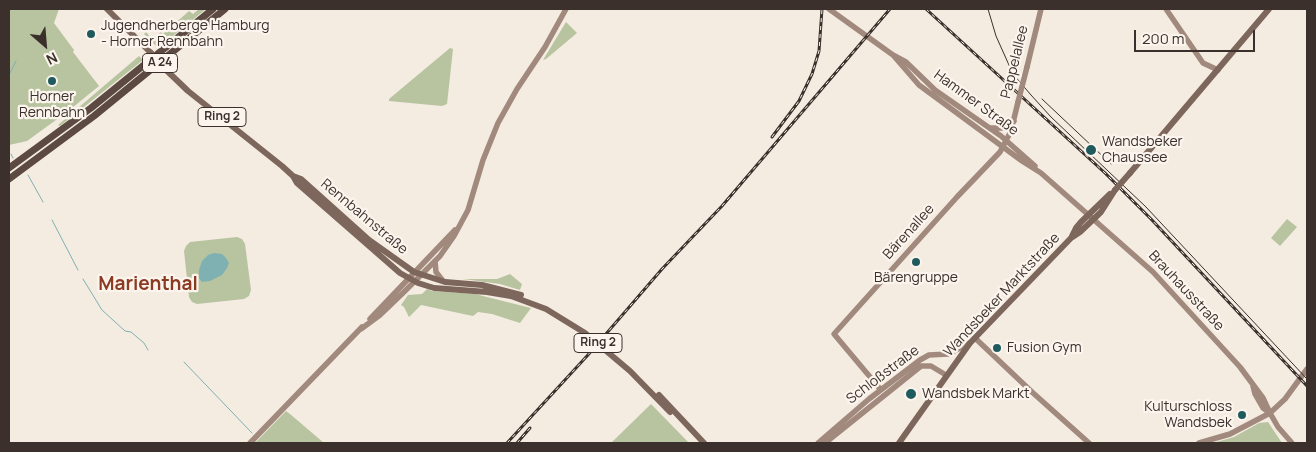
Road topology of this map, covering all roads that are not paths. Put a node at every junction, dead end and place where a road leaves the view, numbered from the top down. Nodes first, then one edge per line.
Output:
1 (107, 9) edge
2 (213, 9) edge
3 (225, 9) edge
4 (566, 9) edge
5 (829, 9) edge
6 (1042, 9) edge
7 (1166, 9) edge
8 (1267, 10) edge
9 (893, 55) junction
10 (1218, 70) junction
11 (1014, 121) junction
12 (989, 128) junction
13 (1007, 140) junction
14 (1004, 147) junction
15 (9, 168) edge
16 (1041, 173) junction
17 (293, 176) junction
18 (9, 179) edge
19 (1115, 190) junction
20 (1089, 214) junction
21 (1094, 218) junction
22 (460, 224) junction
23 (1071, 238) junction
24 (435, 260) junction
25 (417, 274) junction
26 (411, 280) junction
27 (445, 282) junction
28 (512, 294) junction
29 (975, 338) junction
30 (970, 343) junction
31 (1307, 369) edge
32 (946, 375) junction
33 (881, 390) junction
34 (889, 391) junction
35 (878, 399) junction
36 (671, 410) junction
37 (1270, 413) junction
38 (1290, 442) edge
39 (250, 443) edge
40 (698, 443) edge
41 (704, 443) edge
42 (818, 443) edge
43 (825, 443) edge
44 (899, 443) edge
45 (1089, 443) edge
46 (1199, 443) edge

1 - 17 main road, Rennbahnstraße / Ring 2, bridge
2 - 15 highway, A 24
3 - 18 highway, A 24
4 - 22 main road
5 - 9 main road, Hammer Straße
6 - 11 main road, Pappelallee, bridge
7 - 10 main road
8 - 10 main road
9 - 12 main road, Hammer Straße
9 - 14 main road, Hammer Straße
10 - 19 main road, bridge
11 - 12 main road, Pappelallee
11 - 13 main road, Pappelallee
12 - 13 main road, Hammer Straße
13 - 14 main road, Pappelallee
13 - 16 main road, Hammer Straße
14 - 16 main road, Hammer Straße
14 - 33 main road, Bärenallee
16 - 20 main road, Hammer Straße
17 - 25 main road, Rennbahnstraße / Ring 2
17 - 26 main road, Rennbahnstraße / Ring 2
19 - 20 main road, Wandsbeker Marktstraße
19 - 21 main road, Wandsbeker Marktstraße
20 - 21 main road, Brauhausstraße
20 - 23 main road, Wandsbeker Marktstraße
21 - 23 main road, Wandsbeker Marktstraße
21 - 37 main road, Brauhausstraße
22 - 24 main road
22 - 25 main road
23 - 29 main road, Wandsbeker Marktstraße
24 - 25 main road
24 - 27 main road
25 - 26 main road
25 - 27 main road, Ring 2
26 - 28 main road, Ring 2
26 - 39 main road
27 - 28 main road, Ring 2
28 - 36 main road, Ring 2, bridge
29 - 30 main road, Wandsbeker Marktstraße
29 - 45 main road
30 - 32 main road, Wandsbeker Marktstraße
30 - 33 main road, Schloßstraße
31 - 37 main road
32 - 34 main road, Schloßstraße
32 - 44 main road, Wandsbeker Marktstraße
33 - 34 main road
33 - 35 main road
33 - 42 main road, Schloßstraße
34 - 35 main road, Schloßstraße
35 - 43 main road, Schloßstraße
36 - 40 main road, Ring 2
36 - 41 main road, Ring 2
37 - 38 main road, Brauhausstraße
37 - 46 main road

